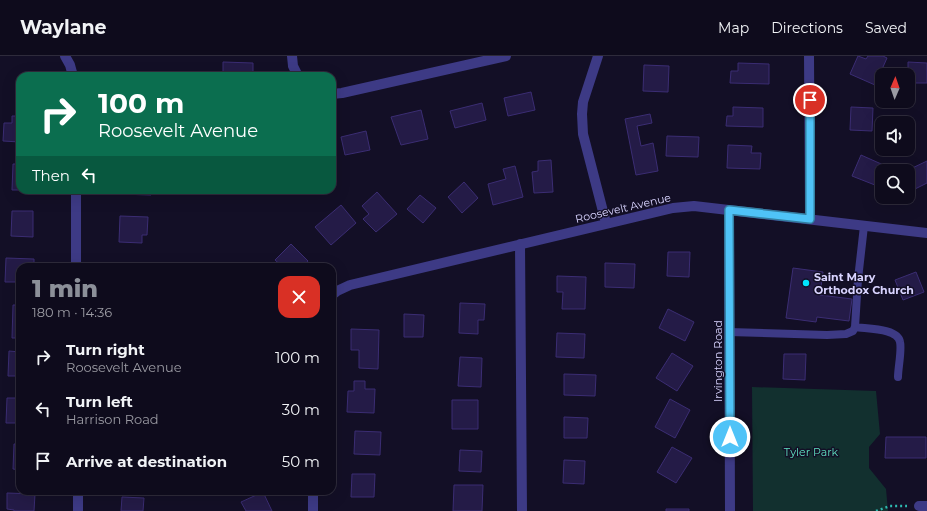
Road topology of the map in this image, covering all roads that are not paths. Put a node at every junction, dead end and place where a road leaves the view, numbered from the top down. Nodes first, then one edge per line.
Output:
1 (65, 56) edge
2 (292, 56) edge
3 (506, 56) edge
4 (598, 56) edge
5 (809, 56) edge
6 (72, 72) edge
7 (296, 72) edge
8 (336, 94) edge
9 (76, 194) edge
10 (729, 210) junction
11 (810, 219) junction
12 (606, 223) junction
13 (864, 226) junction
14 (927, 233) edge
15 (520, 244) junction
16 (76, 263) edge
17 (336, 292) edge
18 (855, 327) junction
19 (729, 332) junction
20 (898, 377) dead end
21 (78, 495) edge
22 (313, 495) edge
23 (78, 511) edge
24 (313, 511) edge
25 (522, 511) edge
26 (730, 511) edge

1 - 6 street
2 - 7 street
3 - 8 street
4 - 12 street
5 - 11 street
9 - 16 street
10 - 11 street, Roosevelt Avenue
10 - 12 street, Roosevelt Avenue
10 - 19 street, Irvington Road
11 - 13 street, Roosevelt Avenue
12 - 15 street, Roosevelt Avenue
13 - 14 street, Roosevelt Avenue
13 - 18 lane
15 - 17 street, Roosevelt Avenue
15 - 25 street
18 - 19 lane
18 - 20 lane
19 - 26 street, Irvington Road
21 - 23 street
22 - 24 street

